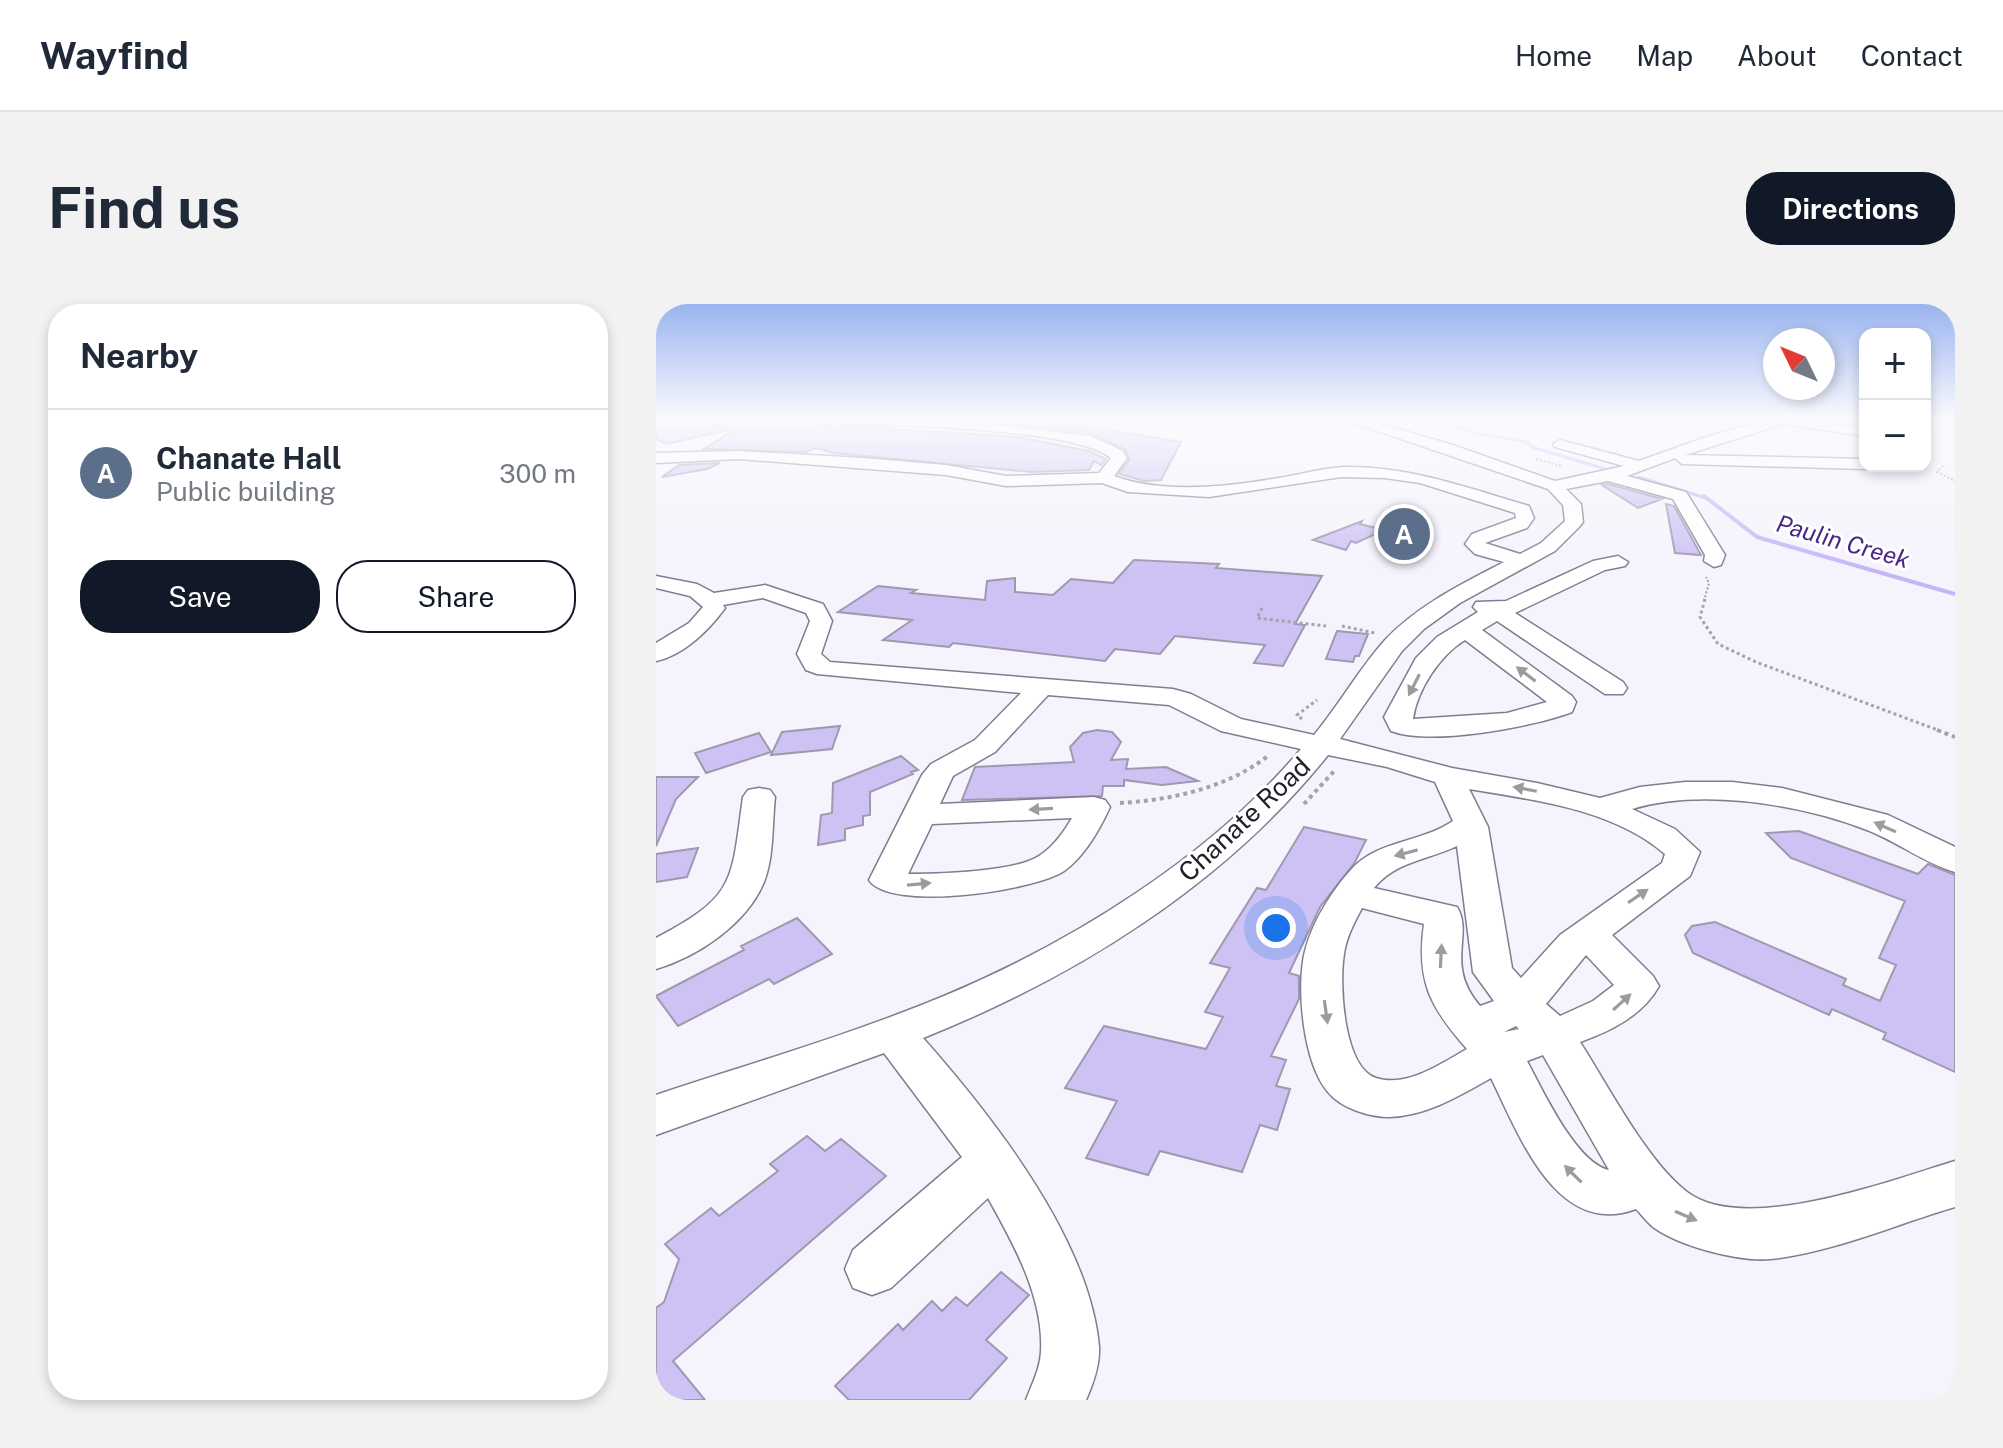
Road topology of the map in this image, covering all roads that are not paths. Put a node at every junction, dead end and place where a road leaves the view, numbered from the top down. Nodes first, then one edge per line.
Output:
1 (934, 469) edge
2 (1111, 469) edge
3 (1507, 469) edge
4 (1630, 469) edge
5 (1608, 476) junction
6 (1104, 478) junction
7 (1554, 486) junction
8 (1522, 561) junction
9 (1714, 561) road end
10 (1618, 562) dead end
11 (656, 582) edge
12 (1452, 598) junction
13 (712, 603) junction
14 (1497, 611) junction
15 (1466, 629) junction
16 (1387, 640) junction
17 (656, 654) edge
18 (1434, 654) junction
19 (1042, 686) junction
20 (1614, 688) dead end
21 (1409, 728) junction
22 (1314, 734) junction
23 (1386, 756) junction
24 (1447, 776) junction
25 (759, 797) dead end
26 (1600, 808) junction
27 (920, 815) junction
28 (1471, 823) junction
29 (1955, 861) edge
30 (1351, 894) junction
31 (1588, 934) junction
32 (656, 955) edge
33 (1537, 1021) junction
34 (892, 1033) junction
35 (1486, 1040) junction
36 (656, 1115) edge
37 (991, 1163) junction
38 (1643, 1182) junction
39 (1955, 1184) edge
40 (872, 1269) dead end
41 (1056, 1400) edge

1 - 6 street
2 - 6 street
3 - 7 street
4 - 5 street
5 - 7 street
5 - 9 street
6 - 8 street
7 - 8 street, Chanate Road
8 - 12 street, Chanate Road
10 - 14 street
11 - 13 street
12 - 14 street
12 - 16 street, Chanate Road
13 - 17 street
13 - 19 street
14 - 15 street
14 - 20 street
15 - 18 street
21 -> 15 street
16 - 18 street
16 - 22 street, Chanate Road
18 -> 21 street
19 - 22 street
19 - 27 street
21 - 23 street
22 - 23 street
22 - 34 street, Chanate Road
23 - 24 street
26 -> 24 street
24 - 28 street
25 - 32 street
29 -> 26 street
31 -> 26 street
27 -> 27 street
28 -> 30 street
28 - 33 street
35 -> 30 street
30 -> 35 street
31 - 33 street
33 -> 31 street
33 - 35 street
33 - 38 street
34 - 36 street, Chanate Road
34 - 37 street
38 -> 35 street
37 - 40 street
37 - 41 street
38 -> 39 street

